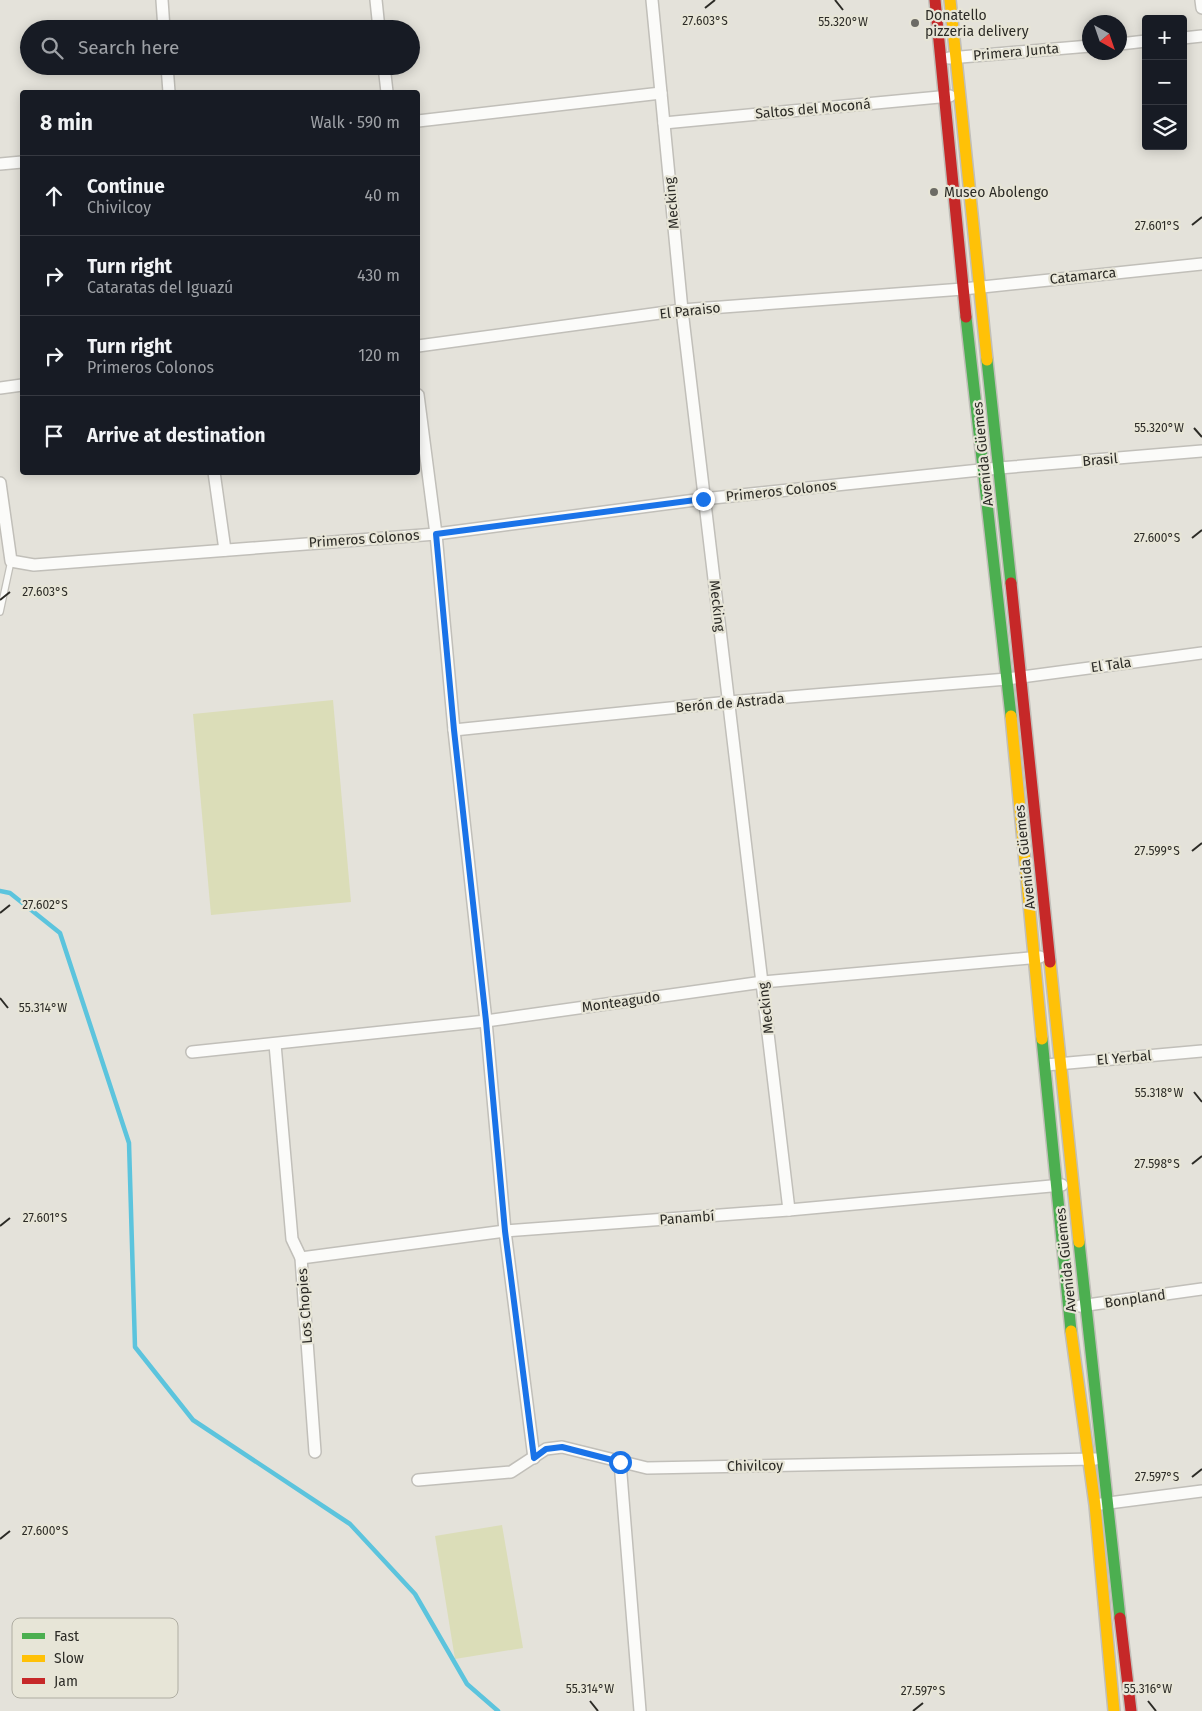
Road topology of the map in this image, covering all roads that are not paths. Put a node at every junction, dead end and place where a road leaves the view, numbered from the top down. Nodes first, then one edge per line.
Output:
1 (162, 0) edge
2 (376, 0) edge
3 (652, 0) edge
4 (934, 0) edge
5 (950, 0) edge
6 (1201, 0) edge
7 (1202, 8) edge
8 (163, 20) edge
9 (379, 20) edge
10 (1202, 36) edge
11 (1187, 38) edge
12 (1142, 41) edge
13 (1127, 43) edge
14 (1082, 47) edge
15 (957, 57) junction
16 (942, 58) junction
17 (168, 75) edge
18 (385, 75) edge
19 (169, 90) edge
20 (387, 90) edge
21 (661, 93) junction
22 (962, 95) junction
23 (944, 96) junction
24 (420, 121) edge
25 (664, 123) junction
26 (20, 162) edge
27 (0, 164) edge
28 (1202, 264) edge
29 (982, 287) junction
30 (963, 289) junction
31 (682, 310) junction
32 (420, 346) edge
33 (20, 385) edge
34 (0, 388) edge
35 (420, 410) edge
36 (1202, 451) edge
37 (999, 468) junction
38 (984, 470) junction
39 (214, 475) edge
40 (0, 484) edge
41 (703, 499) junction
42 (436, 534) junction
43 (225, 550) junction
44 (11, 561) junction
45 (0, 612) edge
46 (1202, 653) edge
47 (1021, 676) junction
48 (1008, 678) junction
49 (729, 702) junction
50 (454, 730) junction
51 (1050, 956) junction
52 (1035, 958) junction
53 (763, 982) junction
54 (486, 1021) junction
55 (275, 1044) junction
56 (1202, 1051) edge
57 (192, 1052) dead end
58 (1060, 1063) junction
59 (1046, 1065) junction
60 (1074, 1183) junction
61 (1057, 1185) junction
62 (789, 1210) junction
63 (505, 1231) junction
64 (301, 1258) junction
65 (1202, 1289) edge
66 (1086, 1306) junction
67 (1068, 1307) junction
68 (315, 1452) dead end
69 (534, 1458) junction
70 (1089, 1459) junction
71 (1102, 1459) junction
72 (620, 1462) junction
73 (418, 1480) dead end
74 (1202, 1491) edge
75 (1108, 1503) junction
76 (1095, 1505) junction
77 (640, 1711) edge
78 (1114, 1711) edge
79 (1131, 1711) edge

1 - 8 street
2 - 9 street
3 - 21 street, Mecking
4 - 16 main road, Avenida Güemes
5 - 15 main road, Avenida Güemes
6 - 7 street
10 - 11 street
12 - 13 street
14 - 15 street, Primera Junta
15 - 16 street, Primera Junta
15 - 22 main road, Avenida Güemes
16 - 23 main road, Avenida Güemes
17 - 19 street
18 - 20 street
21 - 24 street
21 - 25 street, Mecking
22 - 23 street, Saltos del Moconá
22 - 29 main road, Avenida Güemes
23 - 25 street, Saltos del Moconá
23 - 30 main road, Avenida Güemes
25 - 31 street, Mecking
26 - 27 street
28 - 29 street, Catamarca
29 - 30 street, Catamarca
29 - 37 main road, Avenida Güemes
30 - 31 street, El Paraiso
30 - 38 main road, Avenida Güemes
31 - 32 street, El Paraiso
31 - 41 street, Mecking
33 - 34 street
35 - 42 street
36 - 37 street, Brasil
37 - 38 street, Brasil
37 - 47 main road, Avenida Güemes
38 - 41 street, Primeros Colonos
38 - 48 main road, Avenida Güemes
39 - 43 street
40 - 44 street
41 - 42 street, Primeros Colonos
41 - 49 street, Mecking
42 - 43 street, Primeros Colonos
42 - 50 street
43 - 44 street, Primeros Colonos
44 - 45 lane
46 - 47 street, El Tala
47 - 48 street, El Tala
47 - 51 main road, Avenida Güemes
48 - 49 street, Berón de Astrada
48 - 52 main road, Avenida Güemes
49 - 50 street, Berón de Astrada
49 - 53 street, Mecking
50 - 54 street
51 - 52 street, Monteagudo
51 - 58 main road, Avenida Güemes
52 - 53 street, Monteagudo
52 - 59 main road, Avenida Güemes
53 - 54 street, Monteagudo
53 - 62 street, Mecking
54 - 55 street, Monteagudo
54 - 63 street
55 - 57 street, Monteagudo
55 - 64 street, Los Chopies
56 - 58 street, El Yerbal
58 - 59 street, El Yerbal
58 - 60 main road, Avenida Güemes
59 - 61 main road, Avenida Güemes
60 - 61 street, Panambí
60 - 66 main road, Avenida Güemes
61 - 62 street, Panambí
61 - 67 main road, Avenida Güemes
62 - 63 street, Panambí
63 - 64 street, Panambí
63 - 69 street
64 - 68 street, Los Chopies
65 - 66 street, Bonpland
66 - 67 street, Bonpland
66 - 71 main road, Avenida Güemes
67 - 70 main road, Avenida Güemes
69 - 72 street, Chivilcoy
69 - 73 street, Chivilcoy
70 - 71 street, Chivilcoy
70 - 72 street, Chivilcoy
70 - 76 main road, Avenida Güemes
71 - 75 main road, Avenida Güemes
72 - 77 street
74 - 75 street
75 - 76 street
75 - 79 main road, Avenida Güemes
76 - 78 main road, Avenida Güemes

